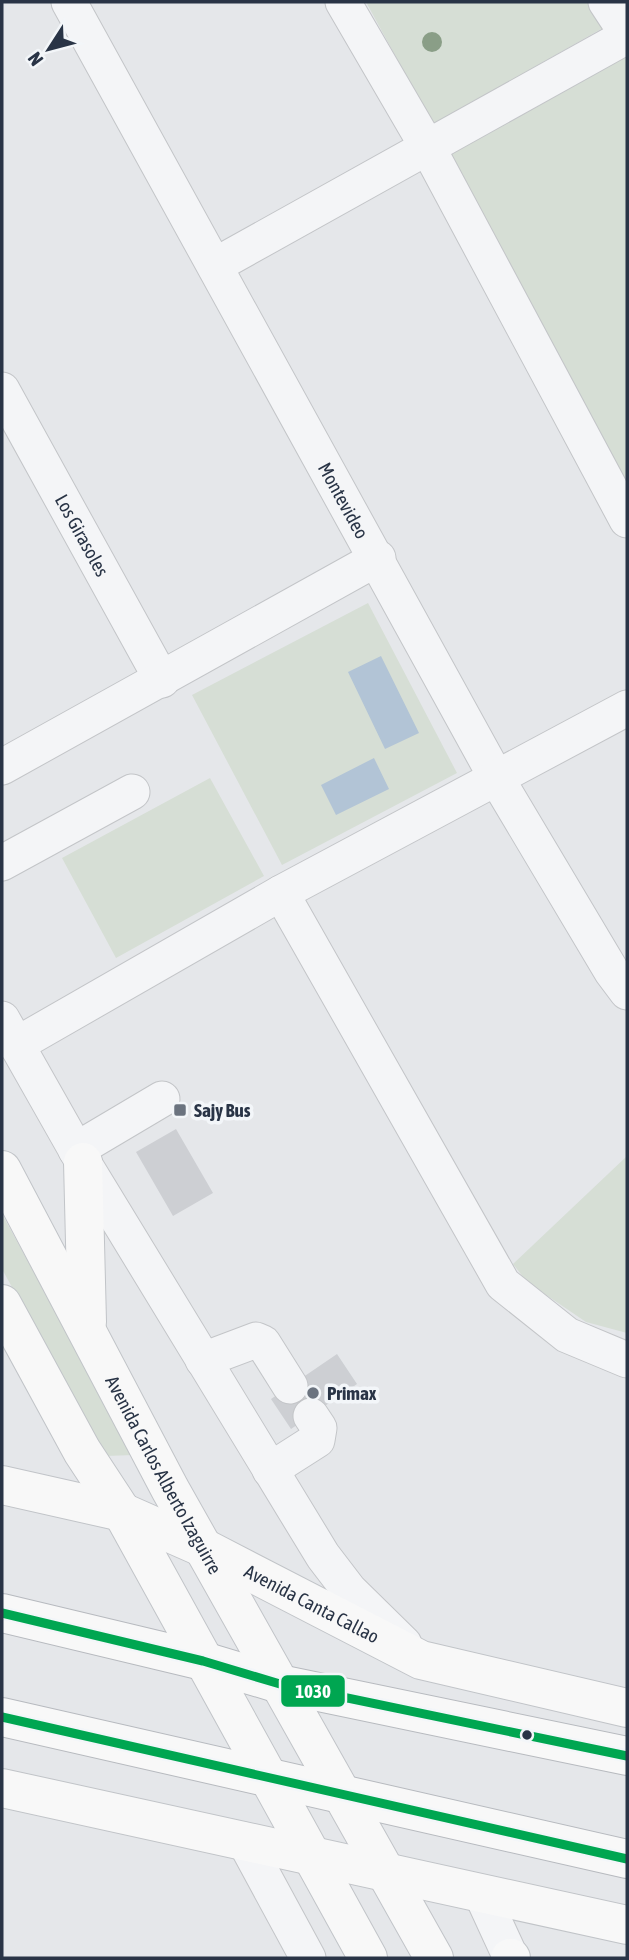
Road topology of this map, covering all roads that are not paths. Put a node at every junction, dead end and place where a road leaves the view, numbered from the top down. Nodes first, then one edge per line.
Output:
1 (69, 2) edge
2 (343, 2) edge
3 (606, 2) edge
4 (627, 35) edge
5 (428, 148) junction
6 (216, 265) junction
7 (2, 390) edge
8 (627, 520) edge
9 (378, 558) junction
10 (162, 680) junction
11 (627, 708) edge
12 (2, 766) edge
13 (497, 779) junction
14 (132, 792) dead end
15 (2, 863) edge
16 (281, 893) junction
17 (627, 992) edge
18 (9, 1032) edge
19 (162, 1099) dead end
20 (80, 1156) junction
21 (2, 1170) edge
22 (2, 1304) edge
23 (87, 1328) junction
24 (203, 1360) junction
25 (627, 1360) edge
26 (290, 1386) dead end
27 (310, 1416) dead end
28 (270, 1470) junction
29 (2, 1485) edge
30 (122, 1512) junction
31 (206, 1549) junction
32 (2, 1613) edge
33 (421, 1660) junction
34 (203, 1661) junction
35 (280, 1684) junction
36 (627, 1708) edge
37 (2, 1717) edge
38 (627, 1756) edge
39 (267, 1775) junction
40 (2, 1788) edge
41 (344, 1795) junction
42 (244, 1840) junction
43 (312, 1857) junction
44 (627, 1859) edge
45 (387, 1872) junction
46 (482, 1895) junction
47 (626, 1931) edge
48 (308, 1958) edge
49 (368, 1958) edge
50 (434, 1958) edge
51 (511, 1958) edge

1 - 6 street, Montevideo
2 - 5 street
3 - 4 street
4 - 5 street
5 - 6 street
5 - 8 street
6 - 9 street, Montevideo
7 - 10 street, Los Girasoles
9 - 10 street
9 - 13 street, Montevideo
10 - 12 street
11 - 13 street
13 - 16 street
13 - 17 street, Montevideo
14 - 15 street
16 - 18 street
16 - 25 street
18 - 20 street
19 - 20 street
20 - 23 main road
20 - 24 street
21 - 23 main road, Avenida Carlos Alberto Izaguirre
22 - 30 main road
23 - 31 main road, Avenida Carlos Alberto Izaguirre
24 - 26 street
24 - 28 street
27 - 28 street
28 - 33 street
29 - 30 main road, Avenida Canta Callao
30 - 31 main road, Avenida Canta Callao
30 - 34 main road
31 - 33 main road, Avenida Canta Callao
31 - 35 main road, Avenida Carlos Alberto Izaguirre
32 - 34 main road
33 - 36 main road, Avenida Canta Callao
34 - 35 main road
34 - 39 main road
35 - 38 main road
35 - 41 main road, Avenida Carlos Alberto Izaguirre
37 - 39 main road
39 - 41 main road
39 - 43 main road
40 - 42 main road
41 - 44 main road
41 - 45 main road, Avenida Carlos Alberto Izaguirre
42 - 43 main road
42 - 48 street
43 - 45 main road
43 - 49 main road
45 - 46 main road
45 - 50 main road, Avenida Carlos Alberto Izaguirre
46 - 47 main road
46 - 51 street

